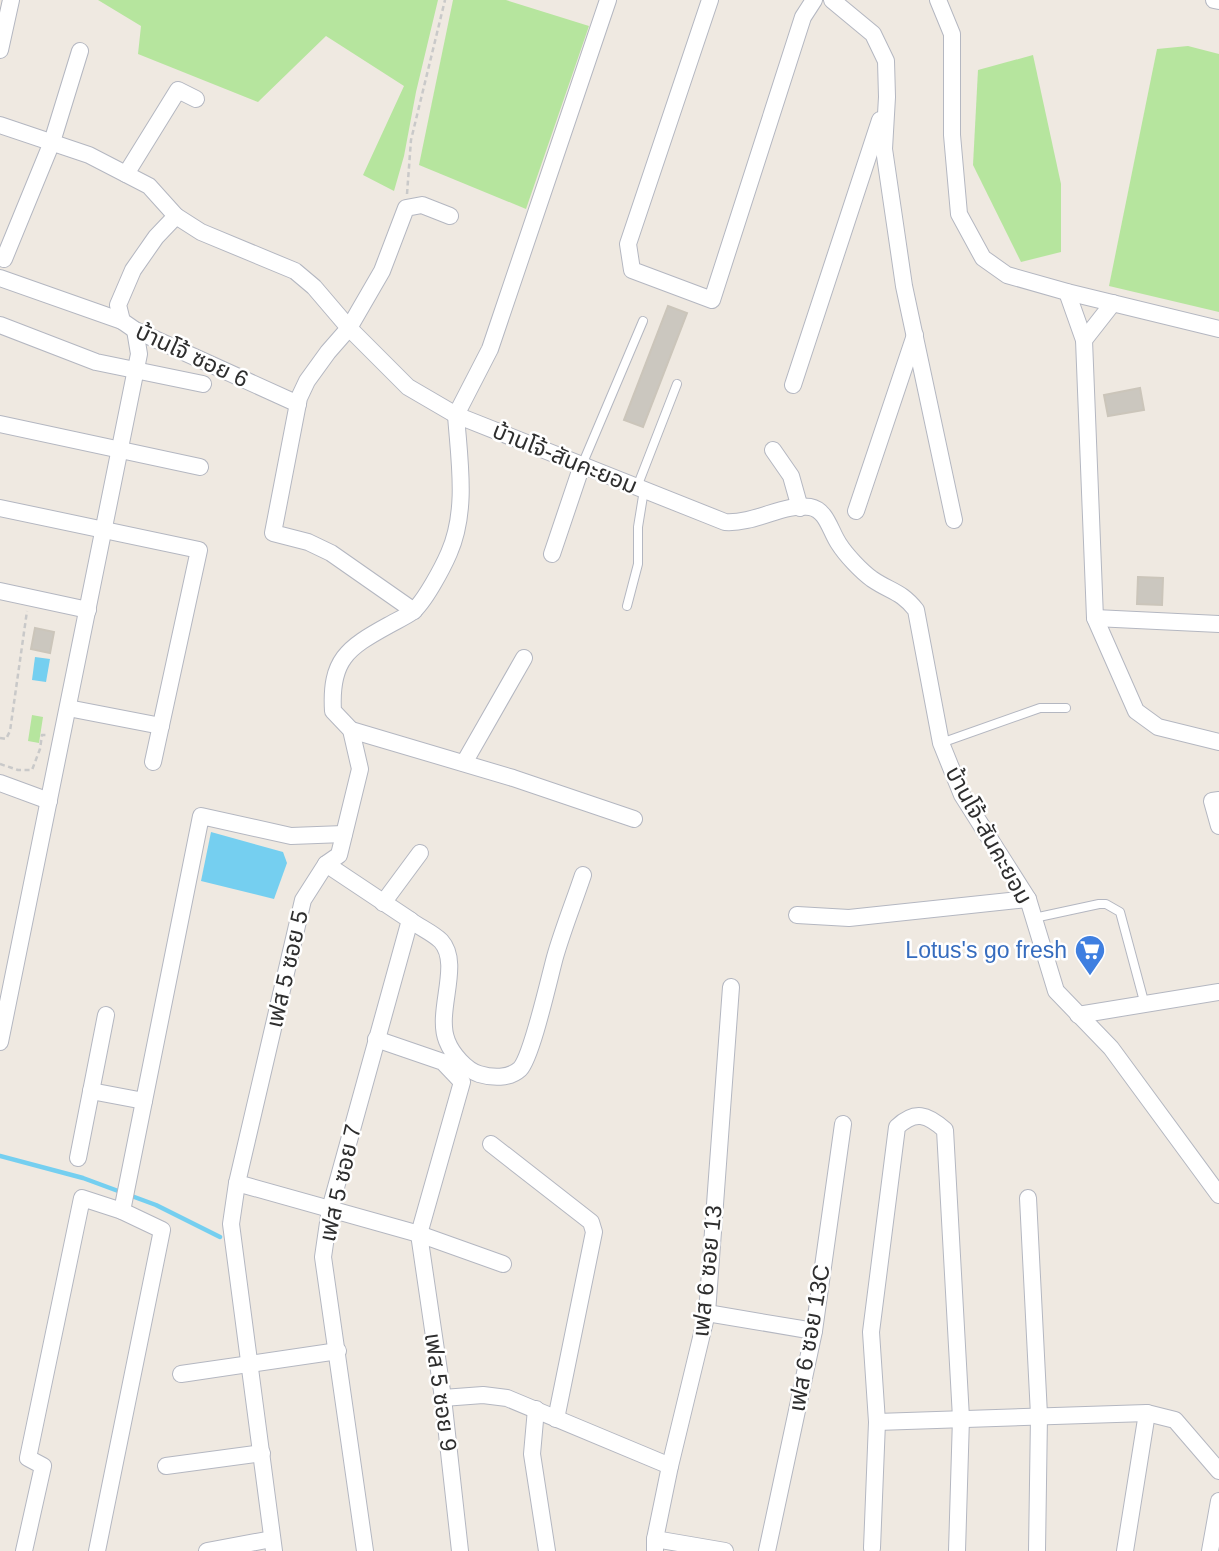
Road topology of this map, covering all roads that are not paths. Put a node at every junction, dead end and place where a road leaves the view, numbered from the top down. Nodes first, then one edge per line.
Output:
1 (11, 0) edge
2 (608, 0) edge
3 (710, 0) edge
4 (814, 0) edge
5 (832, 0) edge
6 (938, 0) edge
7 (1214, 0) edge
8 (1219, 1) edge
9 (0, 50) edge
10 (80, 51) dead end
11 (887, 97) junction
12 (196, 99) dead end
13 (0, 125) edge
14 (52, 142) junction
15 (126, 174) junction
16 (176, 216) junction
17 (450, 216) dead end
18 (4, 259) dead end
19 (0, 278) edge
20 (1067, 292) junction
21 (1113, 303) junction
22 (122, 321) junction
23 (643, 321) dead end
24 (0, 325) edge
25 (349, 328) junction
26 (1219, 329) edge
27 (135, 330) junction
28 (915, 335) junction
29 (1084, 340) junction
30 (136, 369) junction
31 (203, 384) dead end
32 (677, 384) dead end
33 (793, 386) dead end
34 (299, 404) junction
35 (456, 415) junction
36 (0, 424) edge
37 (120, 449) junction
38 (773, 450) dead end
39 (582, 465) junction
40 (200, 467) dead end
41 (641, 489) junction
42 (0, 508) edge
43 (800, 508) junction
44 (856, 511) dead end
45 (954, 520) dead end
46 (104, 530) junction
47 (552, 554) dead end
48 (0, 591) edge
49 (628, 606) dead end
50 (88, 610) junction
51 (414, 611) junction
52 (1095, 618) junction
53 (1219, 624) edge
54 (524, 658) dead end
55 (68, 708) junction
56 (1066, 708) dead end
57 (161, 726) junction
58 (351, 730) junction
59 (1219, 742) edge
60 (941, 743) junction
61 (153, 762) dead end
62 (464, 764) junction
63 (0, 783) edge
64 (1219, 800) edge
65 (49, 801) junction
66 (634, 819) dead end
67 (1219, 826) edge
68 (344, 834) junction
69 (420, 853) dead end
70 (326, 864) junction
71 (583, 875) dead end
72 (1028, 899) junction
73 (383, 904) junction
74 (797, 915) dead end
75 (1034, 918) junction
76 (410, 920) junction
77 (731, 987) dead end
78 (1219, 992) edge
79 (1144, 1005) junction
80 (106, 1015) dead end
81 (1078, 1015) junction
82 (376, 1040) junction
83 (0, 1042) edge
84 (91, 1091) junction
85 (145, 1101) junction
86 (843, 1124) dead end
87 (491, 1144) dead end
88 (78, 1158) dead end
89 (237, 1183) junction
90 (1219, 1195) edge
91 (1028, 1198) dead end
92 (330, 1209) junction
93 (122, 1210) junction
94 (419, 1234) junction
95 (503, 1264) dead end
96 (707, 1313) junction
97 (814, 1331) junction
98 (338, 1351) junction
99 (250, 1364) junction
100 (181, 1374) dead end
101 (443, 1398) junction
102 (536, 1409) junction
103 (1147, 1413) junction
104 (1039, 1415) junction
105 (961, 1418) junction
106 (556, 1419) junction
107 (877, 1422) junction
108 (262, 1453) junction
109 (166, 1466) dead end
110 (670, 1466) junction
111 (1219, 1471) edge
112 (1219, 1501) edge
113 (273, 1545) edge
114 (655, 1545) edge
115 (872, 1548) dead end
116 (24, 1551) edge
117 (97, 1551) edge
118 (207, 1551) edge
119 (365, 1551) edge
120 (460, 1551) edge
121 (547, 1551) edge
122 (724, 1551) edge
123 (767, 1551) edge
124 (957, 1551) edge
125 (1037, 1551) edge
126 (1125, 1551) edge
127 (1210, 1551) edge

1 - 9 street
2 - 35 street
3 - 4 street
5 - 11 street
6 - 20 street
7 - 8 street
10 - 14 street
11 - 28 street
11 - 33 street
12 - 15 street
13 - 14 street, บ้านโจ้-สันคะยอม
14 - 15 street, บ้านโจ้-สันคะยอม
14 - 18 street
15 - 16 street, บ้านโจ้-สันคะยอม
16 - 22 street, บ้านโจ้ ซอย 6
16 - 25 street, บ้านโจ้-สันคะยอม
17 - 25 street
19 - 22 street
20 - 21 street
20 - 29 street
21 - 26 street
21 - 29 street
22 - 27 street, บ้านโจ้ ซอย 6
23 - 39 lane
24 - 30 street
25 - 34 street
25 - 35 street, บ้านโจ้-สันคะยอม
27 - 30 street
27 - 34 street, บ้านโจ้ ซอย 6
28 - 44 street
28 - 45 street
29 - 52 street
30 - 31 street
30 - 37 street
32 - 41 lane
34 - 51 street
35 - 39 street, บ้านโจ้-สันคะยอม
35 - 51 street, เฟส 5 ซอย 5
36 - 37 street
37 - 40 street
37 - 46 street
38 - 43 street
39 - 41 street, บ้านโจ้-สันคะยอม
39 - 47 street
41 - 43 street, บ้านโจ้-สันคะยอม
41 - 49 lane
42 - 46 street
43 - 60 street, บ้านโจ้-สันคะยอม
46 - 50 street
46 - 57 street
48 - 50 street
50 - 55 street
51 - 58 street, เฟส 5 ซอย 5
52 - 53 street
52 - 59 street
54 - 62 street
55 - 57 street
55 - 65 street
56 - 60 lane
57 - 61 street
58 - 62 street
58 - 68 street, เฟส 5 ซอย 5
60 - 72 street, บ้านโจ้-สันคะยอม
62 - 66 street
63 - 65 street
64 - 67 street
65 - 83 street
68 - 70 street, เฟส 5 ซอย 5
68 - 85 street
69 - 73 street
70 - 73 street
70 - 89 street, เฟส 5 ซอย 5
71 - 76 street
72 - 74 street
72 - 75 street, บ้านโจ้-สันคะยอม
73 - 76 street
75 - 79 lane
75 - 81 street, บ้านโจ้-สันคะยอม
76 - 82 street, เฟส 5 ซอย 7
77 - 96 street, เฟส 6 ซอย 13
78 - 79 street
79 - 81 street
80 - 84 street
81 - 90 street, บ้านโจ้-สันคะยอม
82 - 92 street, เฟส 5 ซอย 7
82 - 94 street
84 - 85 street
84 - 88 street
85 - 93 street
86 - 97 street, เฟส 6 ซอย 13C
87 - 106 street
89 - 92 street
89 - 99 street, เฟส 5 ซอย 5
91 - 104 street
92 - 94 street
92 - 98 street, เฟส 5 ซอย 7
93 - 116 street
93 - 117 street
94 - 95 street
94 - 101 street, เฟส 5 ซอย 9
96 - 97 street
96 - 110 street, เฟส 6 ซอย 13
97 - 123 street, เฟส 6 ซอย 13C
98 - 99 street
98 - 119 street, เฟส 5 ซอย 7
99 - 100 street
99 - 108 street, เฟส 5 ซอย 5
101 - 102 street
101 - 120 street, เฟส 5 ซอย 9
102 - 106 street
102 - 121 street
103 - 104 street
103 - 111 street
103 - 126 street
104 - 105 street
104 - 125 street
105 - 107 street
105 - 107 street
105 - 124 street
106 - 110 street
107 - 115 street
108 - 109 street
108 - 113 street, เฟส 5 ซอย 5
110 - 114 street, เฟส 6 ซอย 13
112 - 127 street
113 - 118 street
114 - 122 street

